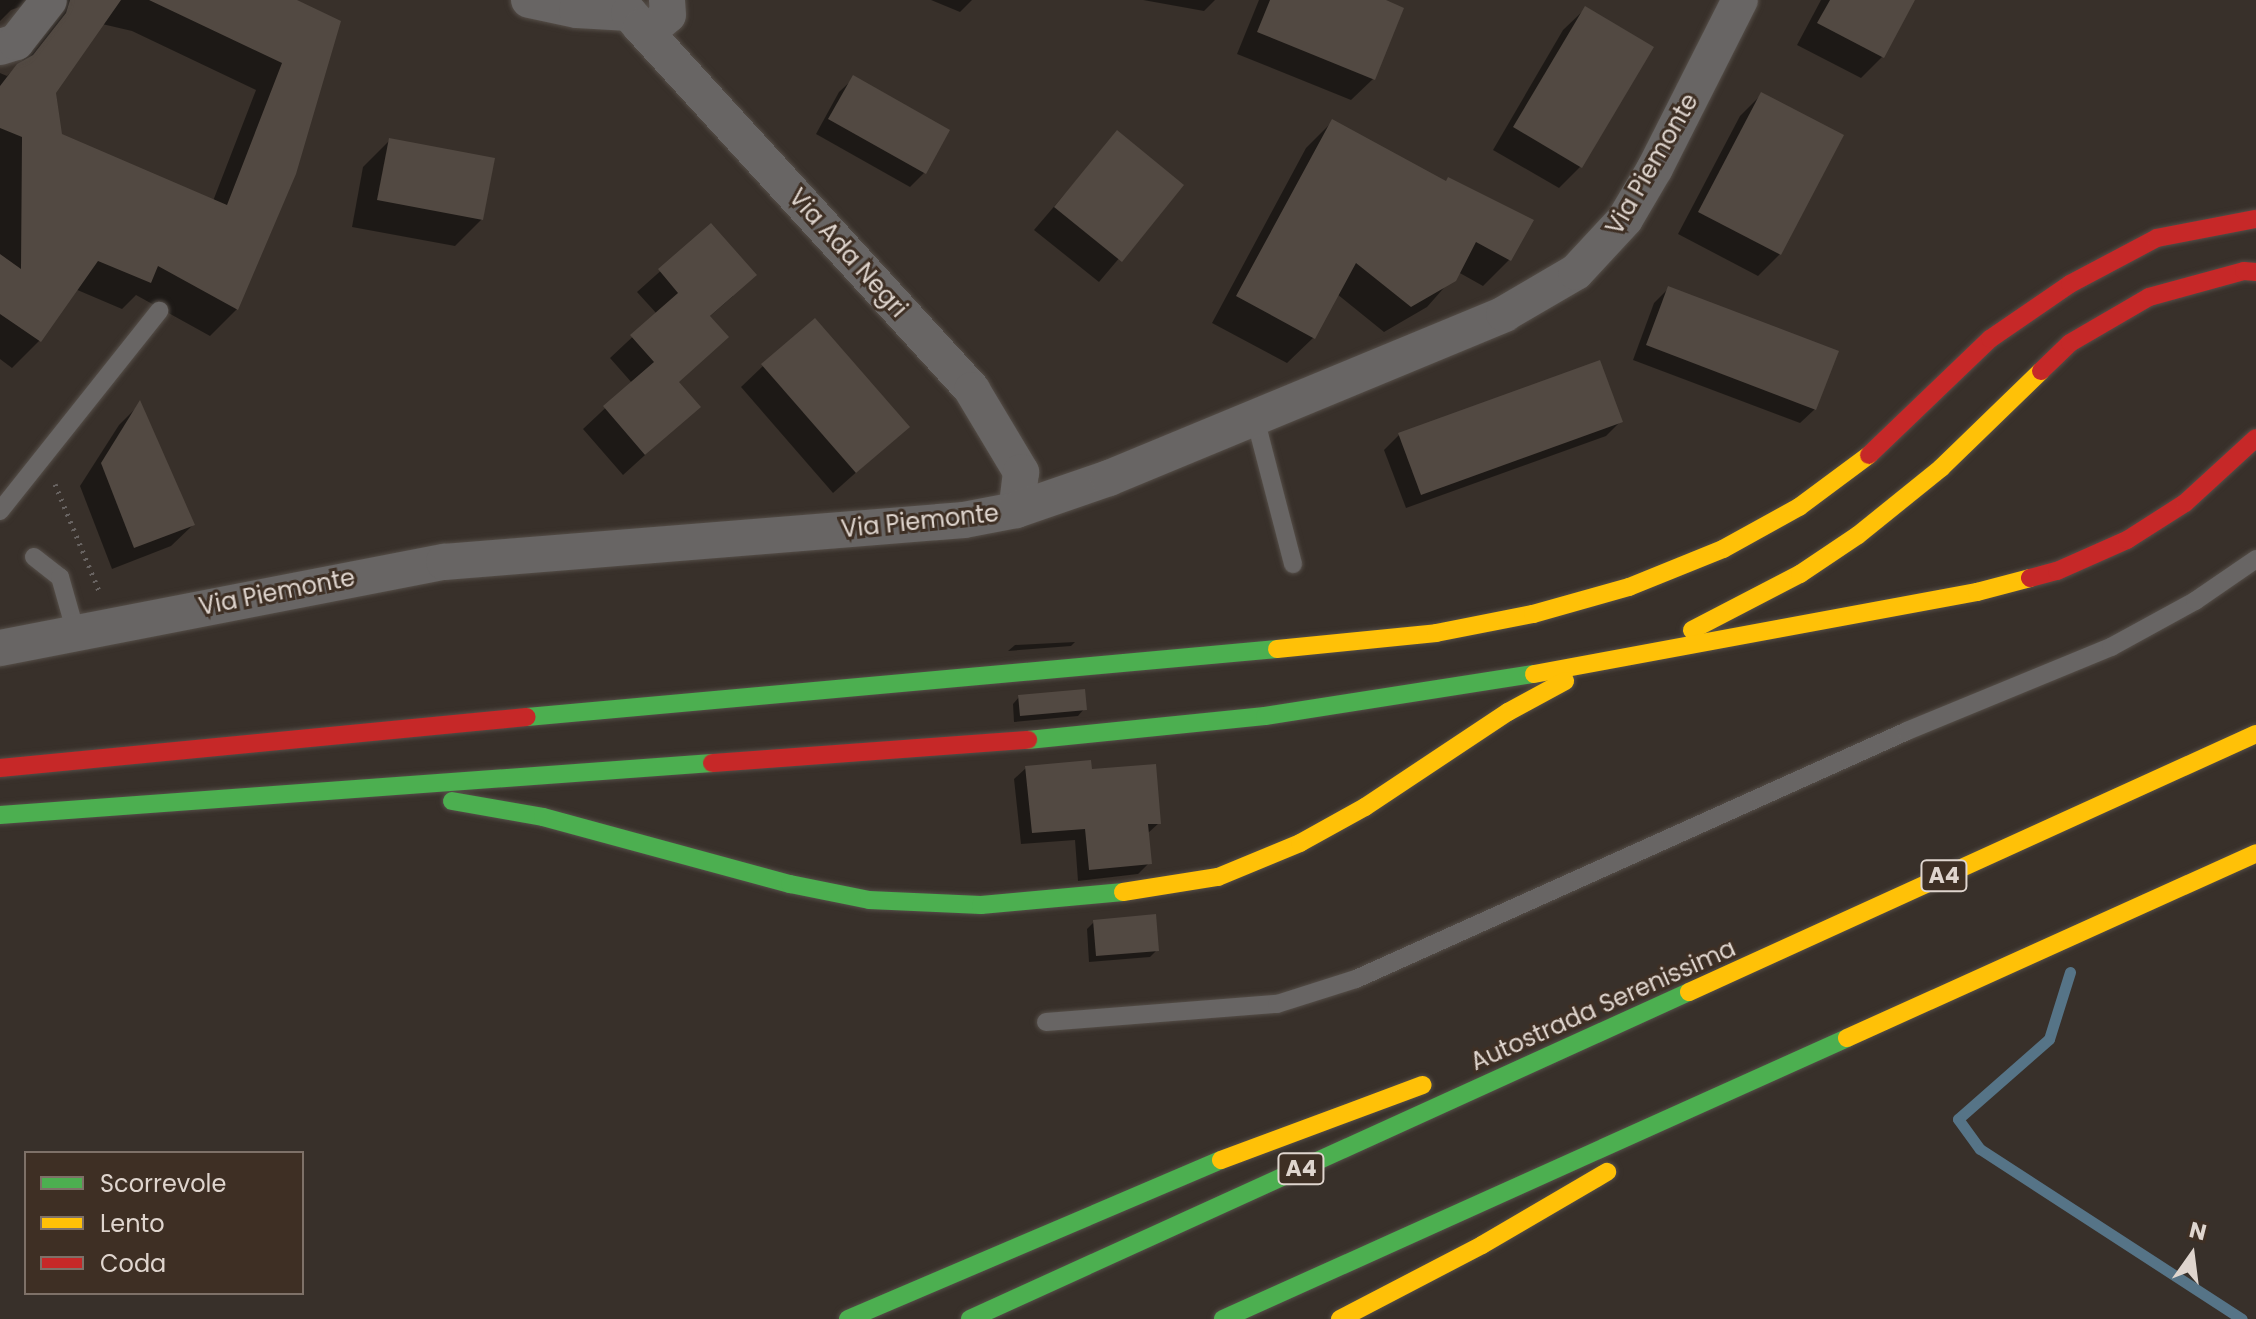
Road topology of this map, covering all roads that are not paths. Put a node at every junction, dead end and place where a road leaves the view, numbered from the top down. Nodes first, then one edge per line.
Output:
1 (49, 0) edge
2 (529, 0) edge
3 (1740, 0) edge
4 (646, 12) edge
5 (0, 47) edge
6 (2255, 219) edge
7 (2250, 272) edge
8 (159, 311) dead end
9 (1255, 418) junction
10 (2256, 438) edge
11 (1016, 510) junction
12 (0, 511) edge
13 (34, 557) dead end
14 (2256, 559) edge
15 (1293, 564) dead end
16 (76, 633) junction
17 (0, 648) edge
18 (1625, 657) junction
19 (2256, 734) edge
20 (0, 768) edge
21 (359, 791) junction
22 (0, 815) edge
23 (2256, 853) edge
24 (1631, 1018) junction
25 (1046, 1022) dead end
26 (1806, 1056) junction
27 (1472, 1069) dead end
28 (1443, 1078) dead end
29 (848, 1319) edge
30 (970, 1319) edge
31 (1223, 1319) edge
32 (1340, 1319) edge

1 - 5 street
2 - 4 street
3 - 9 street, Via Piemonte
4 - 11 street, Via Ada Negri
6 - 20 highway
7 - 18 highway
8 - 12 lane
9 - 11 street, Via Piemonte
9 - 15 lane
10 - 18 highway
11 - 16 street, Via Piemonte
13 - 16 lane
14 - 25 lane
16 - 17 street, Via Piemonte
18 - 21 highway
18 - 21 highway
19 - 24 highway, Autostrada Serenissima / A4
21 - 22 highway
23 - 26 highway
24 - 27 highway
24 - 30 highway, Autostrada Serenissima / A4
26 - 31 highway
26 - 32 highway
28 - 29 highway

